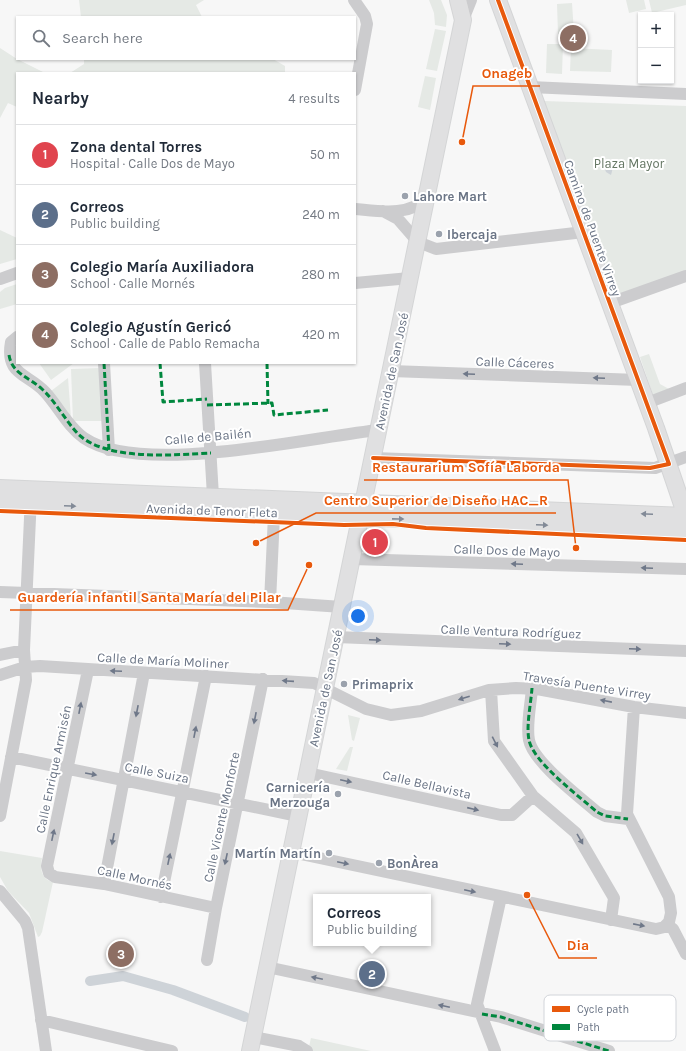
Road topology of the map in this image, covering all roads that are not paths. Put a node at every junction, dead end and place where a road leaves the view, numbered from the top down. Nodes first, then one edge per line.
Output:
1 (354, 0) edge
2 (458, 0) edge
3 (471, 0) edge
4 (498, 0) edge
5 (463, 20) junction
6 (356, 84) edge
7 (530, 87) junction
8 (686, 94) edge
9 (427, 198) junction
10 (356, 209) edge
11 (383, 211) junction
12 (584, 232) junction
13 (418, 242) junction
14 (15, 273) edge
15 (686, 276) edge
16 (0, 277) edge
17 (410, 278) junction
18 (356, 283) edge
19 (610, 302) junction
20 (16, 338) edge
21 (104, 364) edge
22 (205, 364) edge
23 (391, 371) junction
24 (638, 380) junction
25 (686, 388) edge
26 (646, 403) junction
27 (379, 430) junction
28 (109, 450) junction
29 (211, 453) junction
30 (686, 457) edge
31 (373, 458) junction
32 (669, 464) junction
33 (0, 488) edge
34 (29, 496) junction
35 (213, 496) junction
36 (0, 501) edge
37 (360, 511) junction
38 (274, 515) junction
39 (686, 516) edge
40 (686, 532) edge
41 (352, 559) junction
42 (686, 569) edge
43 (0, 592) edge
44 (28, 593) junction
45 (270, 602) junction
46 (342, 607) junction
47 (336, 637) junction
48 (24, 650) junction
49 (686, 651) edge
50 (0, 655) edge
51 (25, 668) junction
52 (88, 670) junction
53 (144, 673) junction
54 (0, 675) edge
55 (206, 676) junction
56 (263, 679) junction
57 (532, 688) junction
58 (325, 689) junction
59 (491, 690) junction
60 (634, 707) junction
61 (686, 713) edge
62 (11, 757) junction
63 (67, 770) junction
64 (308, 773) junction
65 (124, 780) junction
66 (184, 791) junction
67 (533, 796) junction
68 (238, 802) junction
69 (0, 816) edge
70 (298, 816) junction
71 (628, 819) junction
72 (291, 852) junction
73 (49, 873) joint
74 (104, 884) junction
75 (0, 891) edge
76 (161, 897) junction
77 (501, 897) junction
78 (216, 908) junction
79 (612, 920) junction
80 (669, 928) junction
81 (686, 954) edge
82 (207, 960) dead end
83 (267, 967) junction
84 (482, 1014) junction
85 (41, 1020) junction
86 (544, 1030) edge
87 (578, 1041) edge
88 (252, 1044) edge
89 (46, 1051) edge
90 (172, 1051) edge
91 (307, 1051) edge
92 (495, 1051) edge
93 (609, 1051) edge

1 - 6 street
2 - 5 main road, Avenida de San José
3 - 5 street, Avenida de San José
4 - 7 main road, Camino de Puente Virrey
5 - 9 main road, Avenida de San José
7 - 8 street
7 - 12 main road, Camino de Puente Virrey
9 - 11 street
9 - 13 main road, Avenida de San José
10 - 11 street
11 - 13 street
12 - 13 street
12 - 19 main road, Camino de Puente Virrey
13 - 17 main road, Avenida de San José
14 - 16 street
15 - 19 street
17 - 18 street
17 - 23 main road, Avenida de San José
19 - 24 main road, Camino de Puente Virrey
20 - 28 street, Calle de Bailén
21 - 28 street
22 - 29 street
24 -> 23 street, Calle Cáceres
23 - 27 main road, Avenida de San José
24 - 26 main road, Camino de Puente Virrey
25 - 26 street
26 - 32 main road, Camino de Puente Virrey
27 - 29 street, Calle de Bailén
27 - 31 main road, Avenida de San José
28 - 29 street, Calle de Bailén
29 - 35 street
30 - 32 street
31 - 32 street
31 - 37 main road, Avenida de San José
32 - 39 main road, Camino de Puente Virrey
33 - 34 main road, Avenida de Tenor Fleta
34 - 35 main road, Avenida de Tenor Fleta
34 - 36 main road, Avenida de Tenor Fleta
34 -> 38 main road, Avenida de Tenor Fleta
34 - 44 street
35 - 37 main road, Avenida de Tenor Fleta
37 - 38 main road, Avenida de Tenor Fleta
39 -> 37 main road, Avenida de Tenor Fleta
37 -> 40 main road, Avenida de Tenor Fleta
37 - 41 main road, Avenida de San José
38 - 45 street
42 -> 41 street, Calle Dos de Mayo
41 - 46 main road, Avenida de San José
43 - 44 street
44 - 45 street
44 - 48 street
45 - 46 street
46 - 47 main road, Avenida de San José
47 -> 49 street, Calle Ventura Rodríguez
47 - 58 main road, Avenida de San José
48 - 50 street
48 - 51 street
51 - 52 street, Calle de María Moliner
51 - 54 street, Calle de María Moliner
51 - 62 street
53 -> 52 street, Calle de María Moliner
63 -> 52 street, Calle Enrique Armisén
53 - 55 street, Calle de María Moliner
53 -> 65 street
55 - 56 street, Calle de María Moliner
66 -> 55 street
58 -> 56 street, Calle de María Moliner
56 -> 68 street, Calle Vicente Monforte
57 - 59 street, Travesía Puente Virrey
60 -> 57 street, Travesía Puente Virrey
57 - 71 street
59 -> 58 street, Travesía Puente Virrey
58 - 64 main road, Avenida de San José
59 -> 67 street
60 - 61 street, Travesía Puente Virrey
60 - 71 street
62 - 63 street, Calle Suiza
62 - 69 street
63 -> 65 street, Calle Suiza
73 -> 63 street, Calle Enrique Armisén
64 -> 67 street, Calle Bellavista
64 - 70 main road, Avenida de San José
65 - 66 street, Calle Suiza
65 -> 74 street
66 - 68 street, Calle Suiza
76 -> 66 street
67 -> 79 street
68 - 70 street, Calle Suiza
68 -> 78 street, Calle Vicente Monforte
70 - 72 main road, Avenida de San José
71 - 80 street
72 -> 77 street
72 - 83 main road, Avenida de San José
73 - 74 street, Calle Mornés
74 - 76 street, Calle Mornés
75 - 85 street
76 - 78 street, Calle Mornés
77 - 79 street
77 - 84 street
78 - 82 street, Calle Vicente Monforte
79 -> 80 street
80 - 81 street
84 -> 83 street
83 - 88 main road, Avenida de San José
84 - 86 street
84 - 92 street
85 - 89 street
85 - 90 street
87 - 93 street
88 - 91 street

